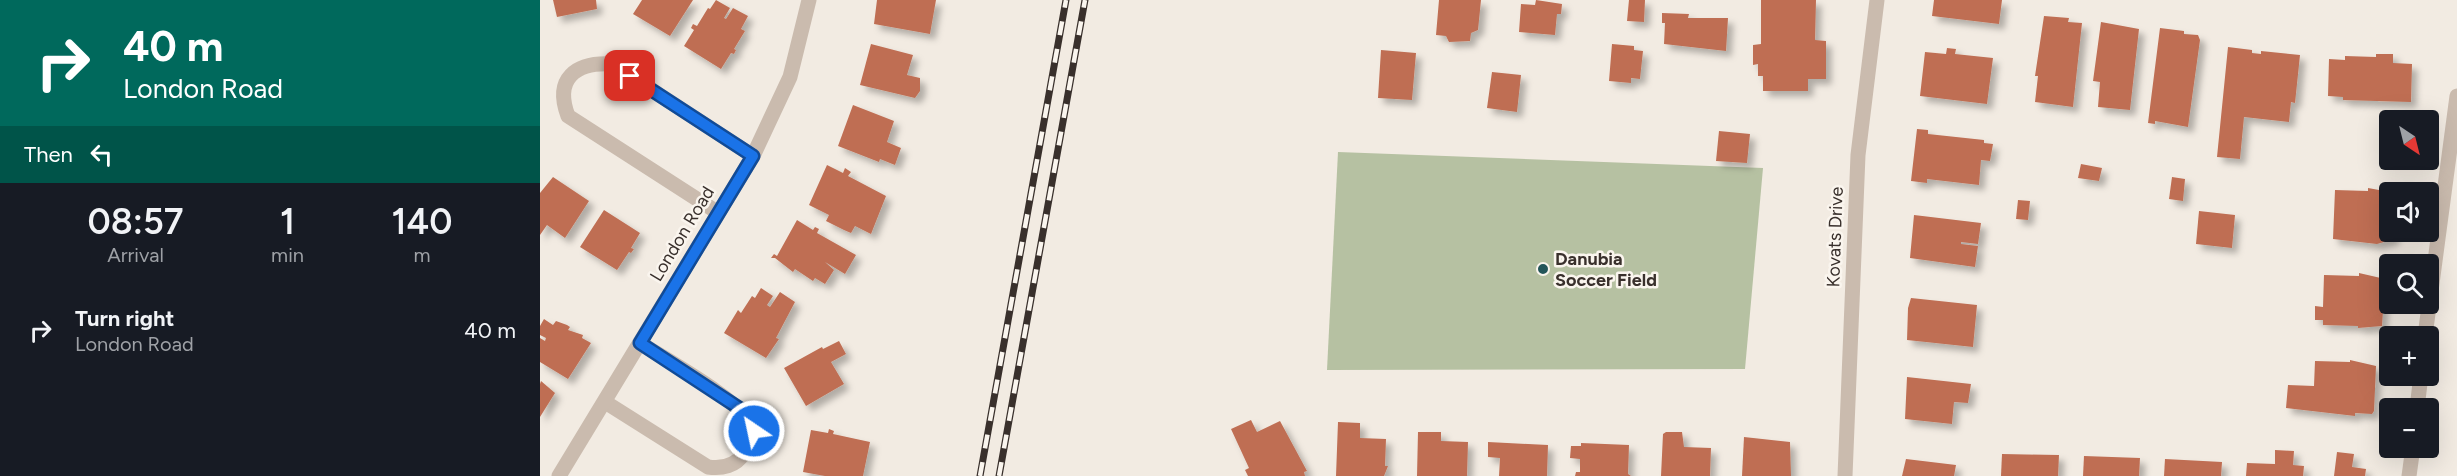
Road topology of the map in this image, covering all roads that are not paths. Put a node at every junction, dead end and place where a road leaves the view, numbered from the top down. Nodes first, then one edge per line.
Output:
1 (809, 0) edge
2 (1877, 0) edge
3 (2457, 96) edge
4 (753, 156) junction
5 (717, 212) junction
6 (2426, 326) edge
7 (640, 343) junction
8 (605, 402) junction
9 (2411, 458) edge
10 (559, 476) edge
11 (1845, 476) edge
12 (2409, 476) edge

1 - 4 street, London Road
2 - 11 street, Kovats Drive
3 - 6 street
4 - 5 street, London Road
4 - 5 street
5 - 7 street, London Road
7 - 8 street, London Road
7 - 8 street
8 - 10 street, London Road
9 - 12 street

